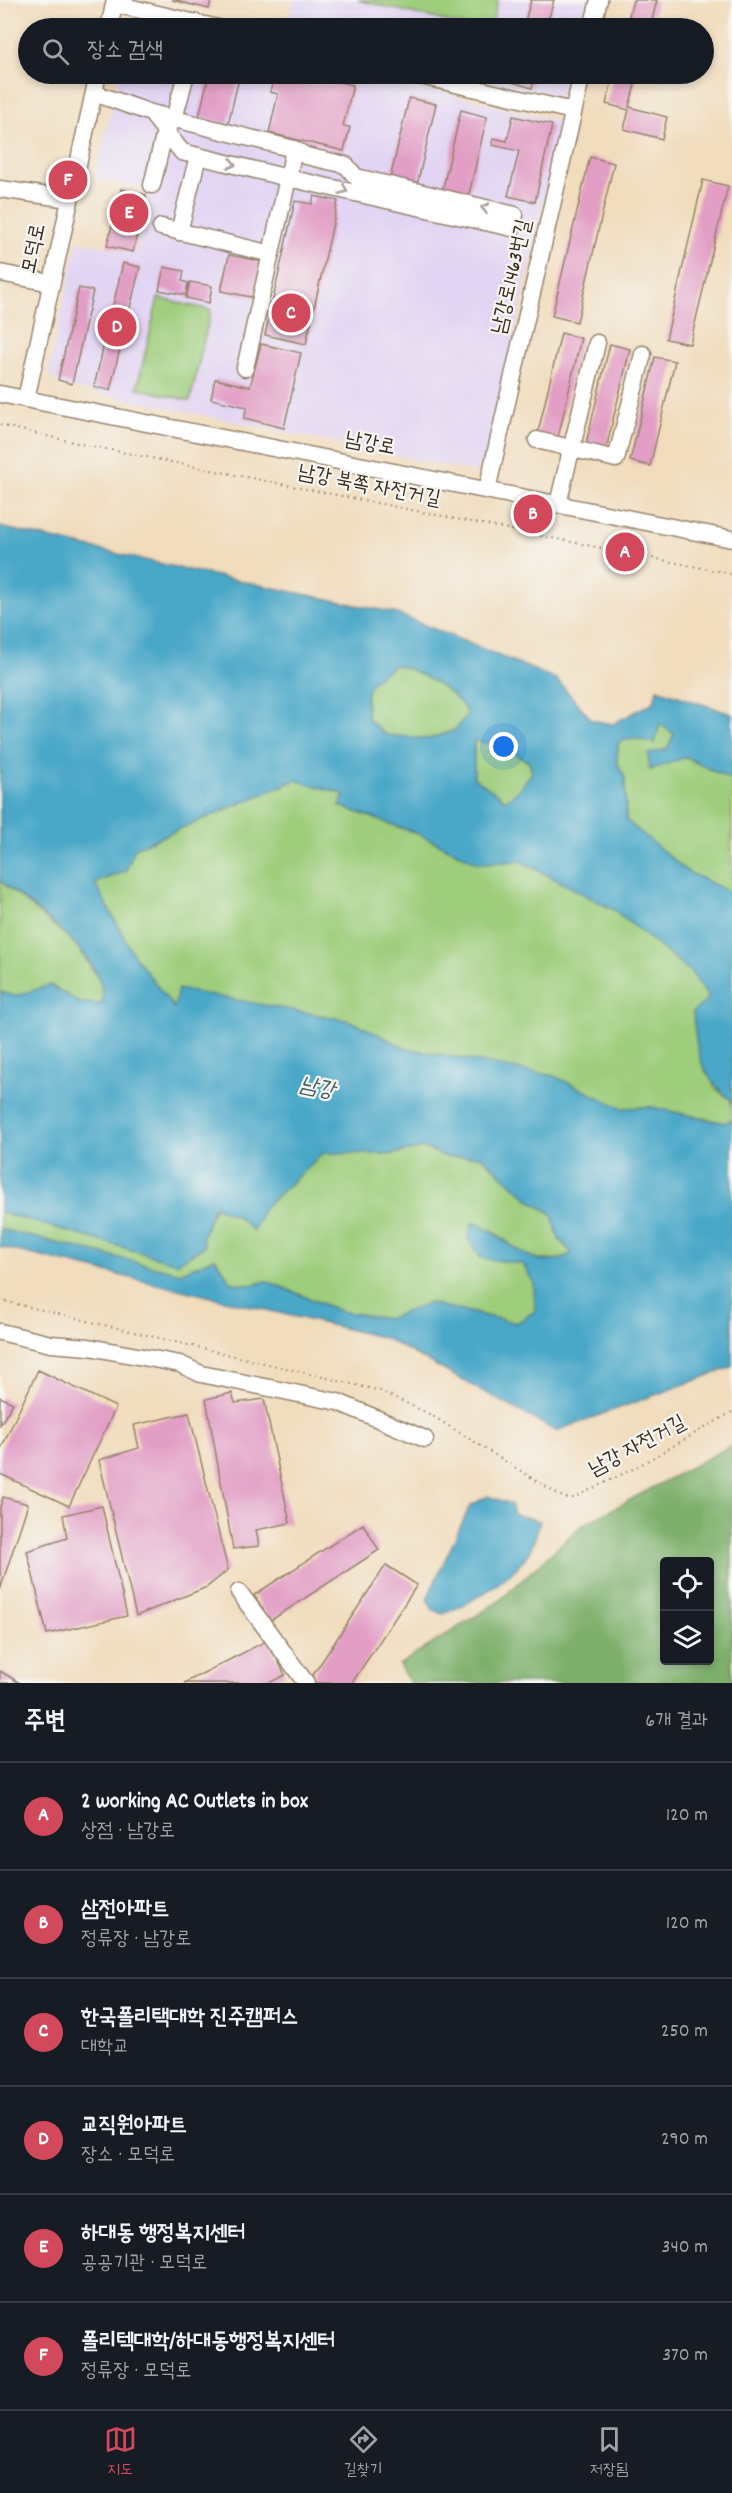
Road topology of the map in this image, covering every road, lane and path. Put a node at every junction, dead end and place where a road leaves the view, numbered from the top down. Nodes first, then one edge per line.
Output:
1 (599, 0) edge
2 (115, 2) edge
3 (111, 18) edge
4 (178, 18) edge
5 (594, 18) edge
6 (96, 84) edge
7 (183, 84) edge
8 (456, 84) edge
9 (580, 84) edge
10 (94, 93) junction
11 (573, 111) junction
12 (170, 125) junction
13 (294, 149) junction
14 (198, 156) junction
15 (288, 178) junction
16 (152, 185) dead end
17 (0, 189) edge
18 (69, 199) junction
19 (161, 227) dead end
20 (179, 232) junction
21 (271, 254) junction
22 (0, 273) edge
23 (51, 283) junction
24 (597, 343) dead end
25 (642, 354) dead end
26 (245, 368) dead end
27 (0, 394) edge
28 (26, 399) junction
29 (0, 425) edge
30 (537, 440) dead end
31 (571, 448) junction
32 (487, 490) junction
33 (558, 504) junction
34 (732, 539) edge
35 (732, 574) edge
36 (0, 1332) edge
37 (732, 1412) edge
38 (425, 1439) dead end
39 (556, 1493) dead end
40 (239, 1592) dead end
41 (306, 1683) edge

1 - 5 street
2 - 3 street
2 - 4 street
6 - 10 street, 모덕로
7 - 12 street
8 - 11 street
9 - 11 street, 남강로1463번길
10 - 12 street
10 - 18 street, 모덕로
11 - 32 street, 남강로1463번길
12 - 13 street
12 - 14 street
12 - 16 street
13 - 15 street
15 -> 13 street
14 -> 15 street
14 - 20 street
15 - 21 street
17 - 18 street
18 - 23 street, 모덕로
19 - 20 street
20 - 21 street
21 - 26 street
22 - 23 street
23 - 28 street, 모덕로
24 - 31 street
25 - 31 street
27 - 28 street, 남강로
28 - 32 street, 남강로
29 - 35 path, 남강 북쪽 자전거길
30 - 31 street
31 - 33 street
32 - 33 street, 남강로
33 - 34 street, 남강로
36 - 38 street
37 - 39 path, 남강 자전거길
40 - 41 street

